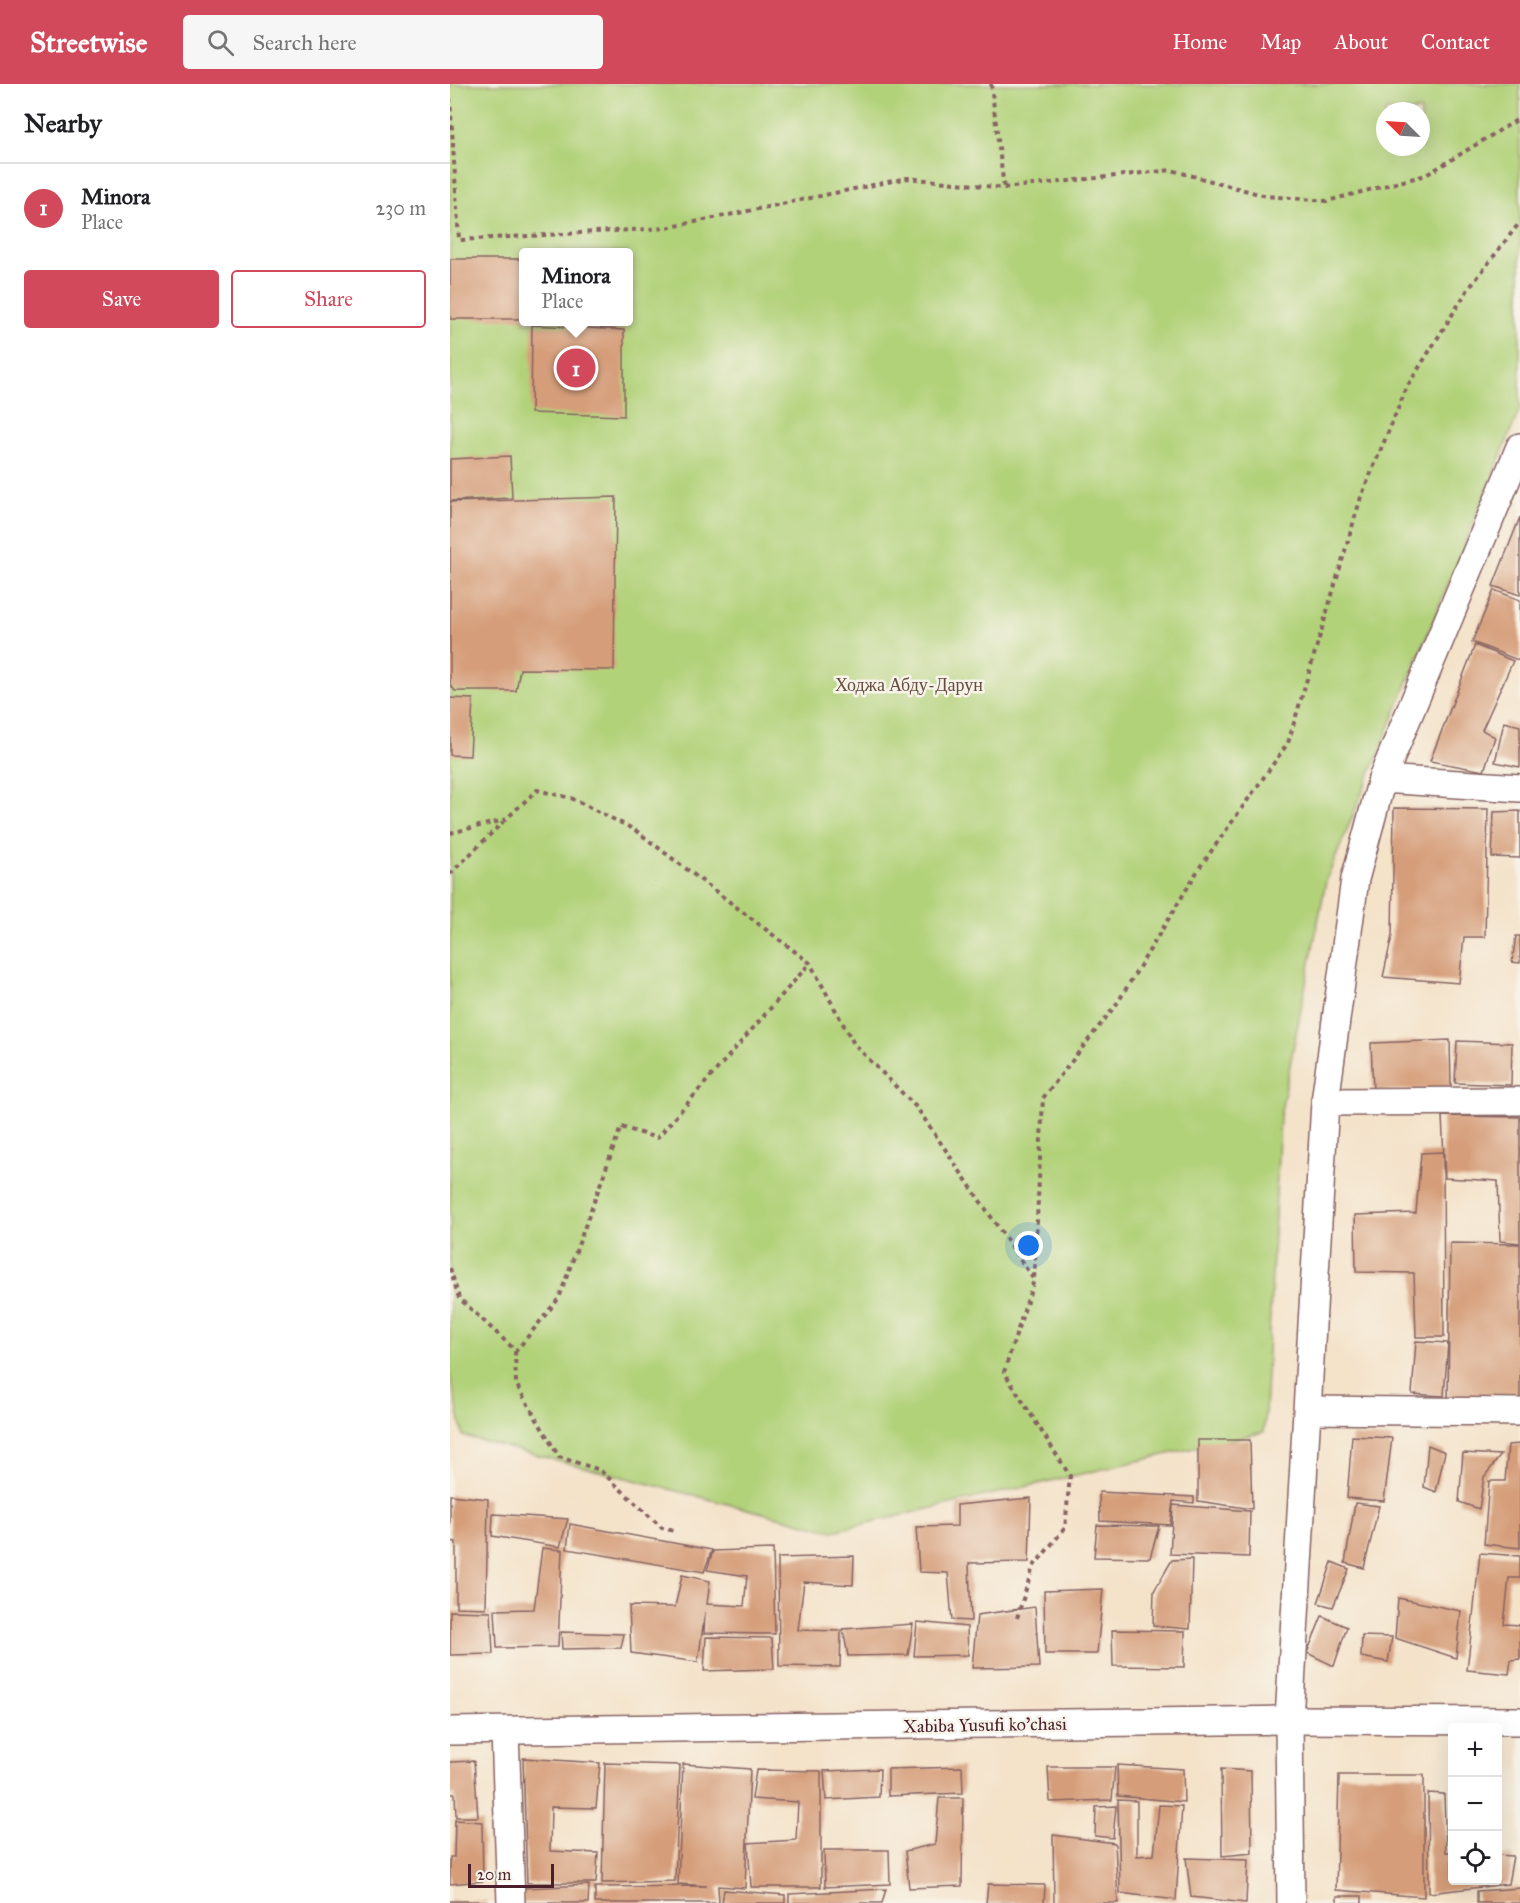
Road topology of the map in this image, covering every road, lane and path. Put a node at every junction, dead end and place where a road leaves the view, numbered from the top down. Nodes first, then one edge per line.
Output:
1 (991, 84) edge
2 (450, 98) edge
3 (1520, 118) edge
4 (1004, 188) junction
5 (1520, 222) edge
6 (1520, 447) edge
7 (1382, 779) junction
8 (1520, 788) edge
9 (505, 820) junction
10 (450, 833) edge
11 (450, 874) edge
12 (810, 963) junction
13 (1520, 1101) edge
14 (1326, 1102) junction
15 (450, 1269) edge
16 (1034, 1281) junction
17 (515, 1350) junction
18 (1308, 1410) junction
19 (1520, 1413) edge
20 (674, 1532) dead end
21 (1017, 1618) dead end
22 (1289, 1720) junction
23 (1520, 1720) edge
24 (450, 1731) edge
25 (505, 1731) junction
26 (511, 1903) edge
27 (1291, 1903) edge

1 - 4 path
2 - 4 path
3 - 4 path
5 - 16 path
6 - 7 street
7 - 8 street
7 - 14 street
9 - 10 path
9 - 11 path
9 - 12 path
12 - 16 path
12 - 17 path
13 - 14 street
14 - 18 street
15 - 17 path
16 - 21 path
17 - 20 path
18 - 19 street
18 - 22 street
22 - 23 street, Xabiba Yusufi ko'chasi
22 - 25 street, Xabiba Yusufi ko'chasi
22 - 27 street
24 - 25 street, Xabiba Yusufi ko'chasi
25 - 26 street

